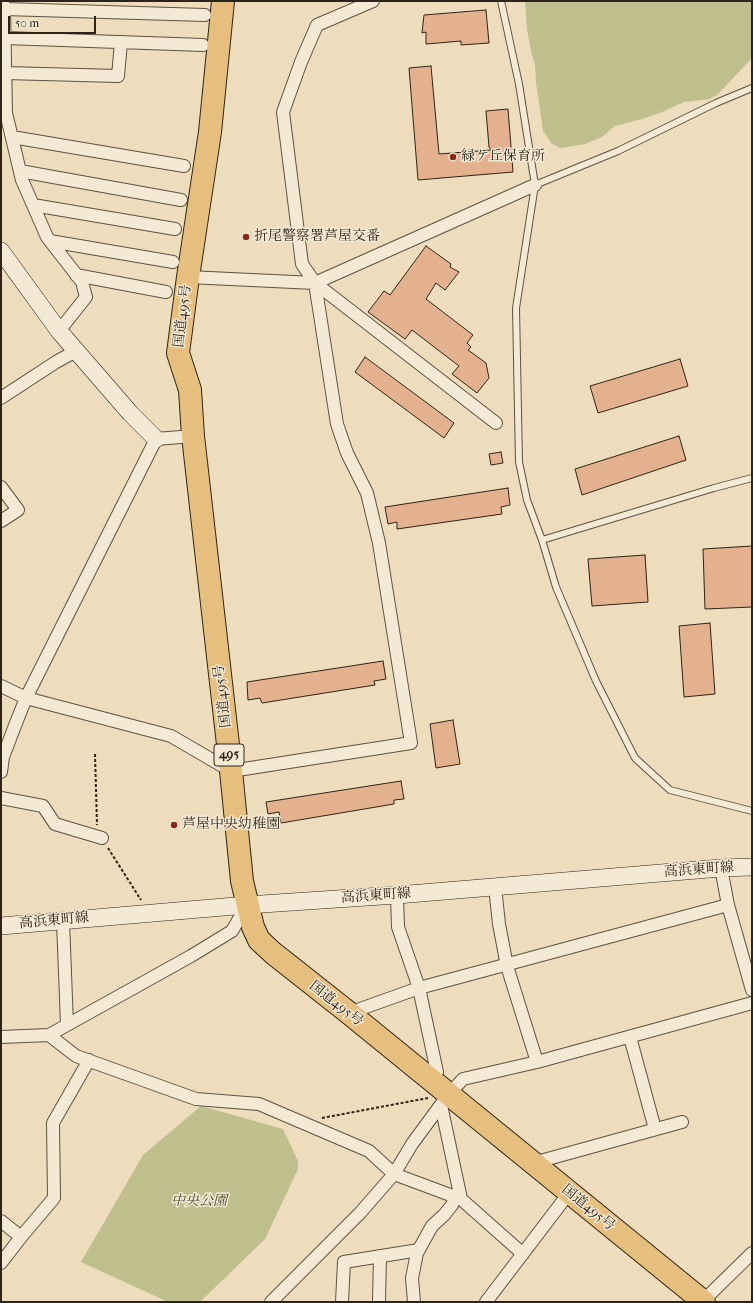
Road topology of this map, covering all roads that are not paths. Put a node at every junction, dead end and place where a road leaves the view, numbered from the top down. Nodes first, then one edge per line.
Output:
1 (223, 1) edge
2 (373, 1) edge
3 (501, 1) edge
4 (3, 5) edge
5 (205, 15) dead end
6 (5, 38) junction
7 (121, 42) junction
8 (203, 45) dead end
9 (5, 73) junction
10 (752, 88) edge
11 (12, 136) junction
12 (184, 166) dead end
13 (20, 171) junction
14 (535, 185) junction
15 (180, 200) dead end
16 (33, 205) junction
17 (175, 229) dead end
18 (50, 241) junction
19 (2, 256) edge
20 (173, 262) dead end
21 (76, 275) junction
22 (188, 277) junction
23 (315, 282) junction
24 (166, 292) dead end
25 (59, 331) junction
26 (76, 351) junction
27 (1, 398) edge
28 (496, 423) dead end
29 (193, 436) junction
30 (156, 439) junction
31 (752, 478) edge
32 (1, 487) edge
33 (1, 521) edge
34 (542, 540) junction
35 (1, 686) edge
36 (26, 698) junction
37 (231, 771) junction
38 (1, 772) edge
39 (1, 798) edge
40 (752, 811) edge
41 (102, 838) dead end
42 (752, 867) edge
43 (722, 868) junction
44 (494, 887) junction
45 (397, 895) junction
46 (247, 905) junction
47 (728, 905) junction
48 (63, 921) junction
49 (1, 926) edge
50 (507, 966) junction
51 (420, 988) junction
52 (752, 990) edge
53 (752, 1003) edge
54 (349, 1014) junction
55 (67, 1025) junction
56 (49, 1036) junction
57 (1, 1037) edge
58 (630, 1037) junction
59 (89, 1060) junction
60 (537, 1062) junction
61 (430, 1080) junction
62 (445, 1100) junction
63 (682, 1122) dead end
64 (655, 1129) junction
65 (533, 1163) junction
66 (394, 1174) junction
67 (569, 1193) junction
68 (458, 1198) junction
69 (1, 1221) edge
70 (21, 1237) junction
71 (419, 1250) junction
72 (752, 1253) edge
73 (523, 1254) junction
74 (380, 1256) junction
75 (1, 1263) edge
76 (272, 1302) edge
77 (342, 1302) edge
78 (379, 1302) edge
79 (414, 1302) edge
80 (486, 1302) edge
81 (703, 1302) edge

1 - 22 highway, 国道495号 / 495
2 - 23 street
3 - 14 lane
4 - 5 street
4 - 6 street
6 - 7 street
6 - 9 street
7 - 8 street
7 - 9 street
9 - 11 street
10 - 14 lane
11 - 12 street
11 - 13 street
13 - 15 street
13 - 16 street
14 - 23 street
14 - 34 lane
16 - 17 street
16 - 18 street
18 - 20 street
18 - 21 street
19 - 25 main road
21 - 24 street
21 - 25 street
22 - 23 street
22 - 29 highway, 国道495号 / 495
23 - 28 street
23 - 37 street
25 - 26 main road
26 - 27 street
26 - 30 main road
29 - 30 street
29 - 37 highway, 国道495号 / 495
30 - 36 street
31 - 34 lane
32 - 33 street
34 - 40 lane
35 - 36 street
36 - 37 street
36 - 38 street
37 - 46 highway, 国道495号 / 495
39 - 41 street
42 - 43 main road, 高浜東町線
43 - 44 main road, 高浜東町線
43 - 47 street
44 - 45 main road, 高浜東町線
44 - 50 street
45 - 46 main road, 高浜東町線
45 - 51 street
46 - 48 main road, 高浜東町線
46 - 54 highway, 国道495号 / 495
46 - 55 street
47 - 50 street
47 - 52 street
48 - 49 main road, 高浜東町線
48 - 55 street
50 - 51 street
50 - 60 street
51 - 54 street
51 - 61 street
53 - 58 street
54 - 61 highway, 国道495号 / 495
55 - 56 street
56 - 57 street
56 - 59 street
58 - 60 street
58 - 64 street
59 - 66 street
59 - 70 street
60 - 62 street
61 - 62 highway, 国道495号 / 495
62 - 65 highway, 国道495号 / 495
62 - 66 street
62 - 68 street
63 - 64 street
64 - 65 street
65 - 67 highway, 国道495号 / 495
66 - 68 street
66 - 76 street
67 - 73 street
67 - 81 highway, 国道495号 / 495
68 - 71 street
68 - 73 street
69 - 70 street
70 - 75 street
71 - 74 street
71 - 79 street
72 - 81 street
73 - 80 street
74 - 77 street
74 - 78 street

